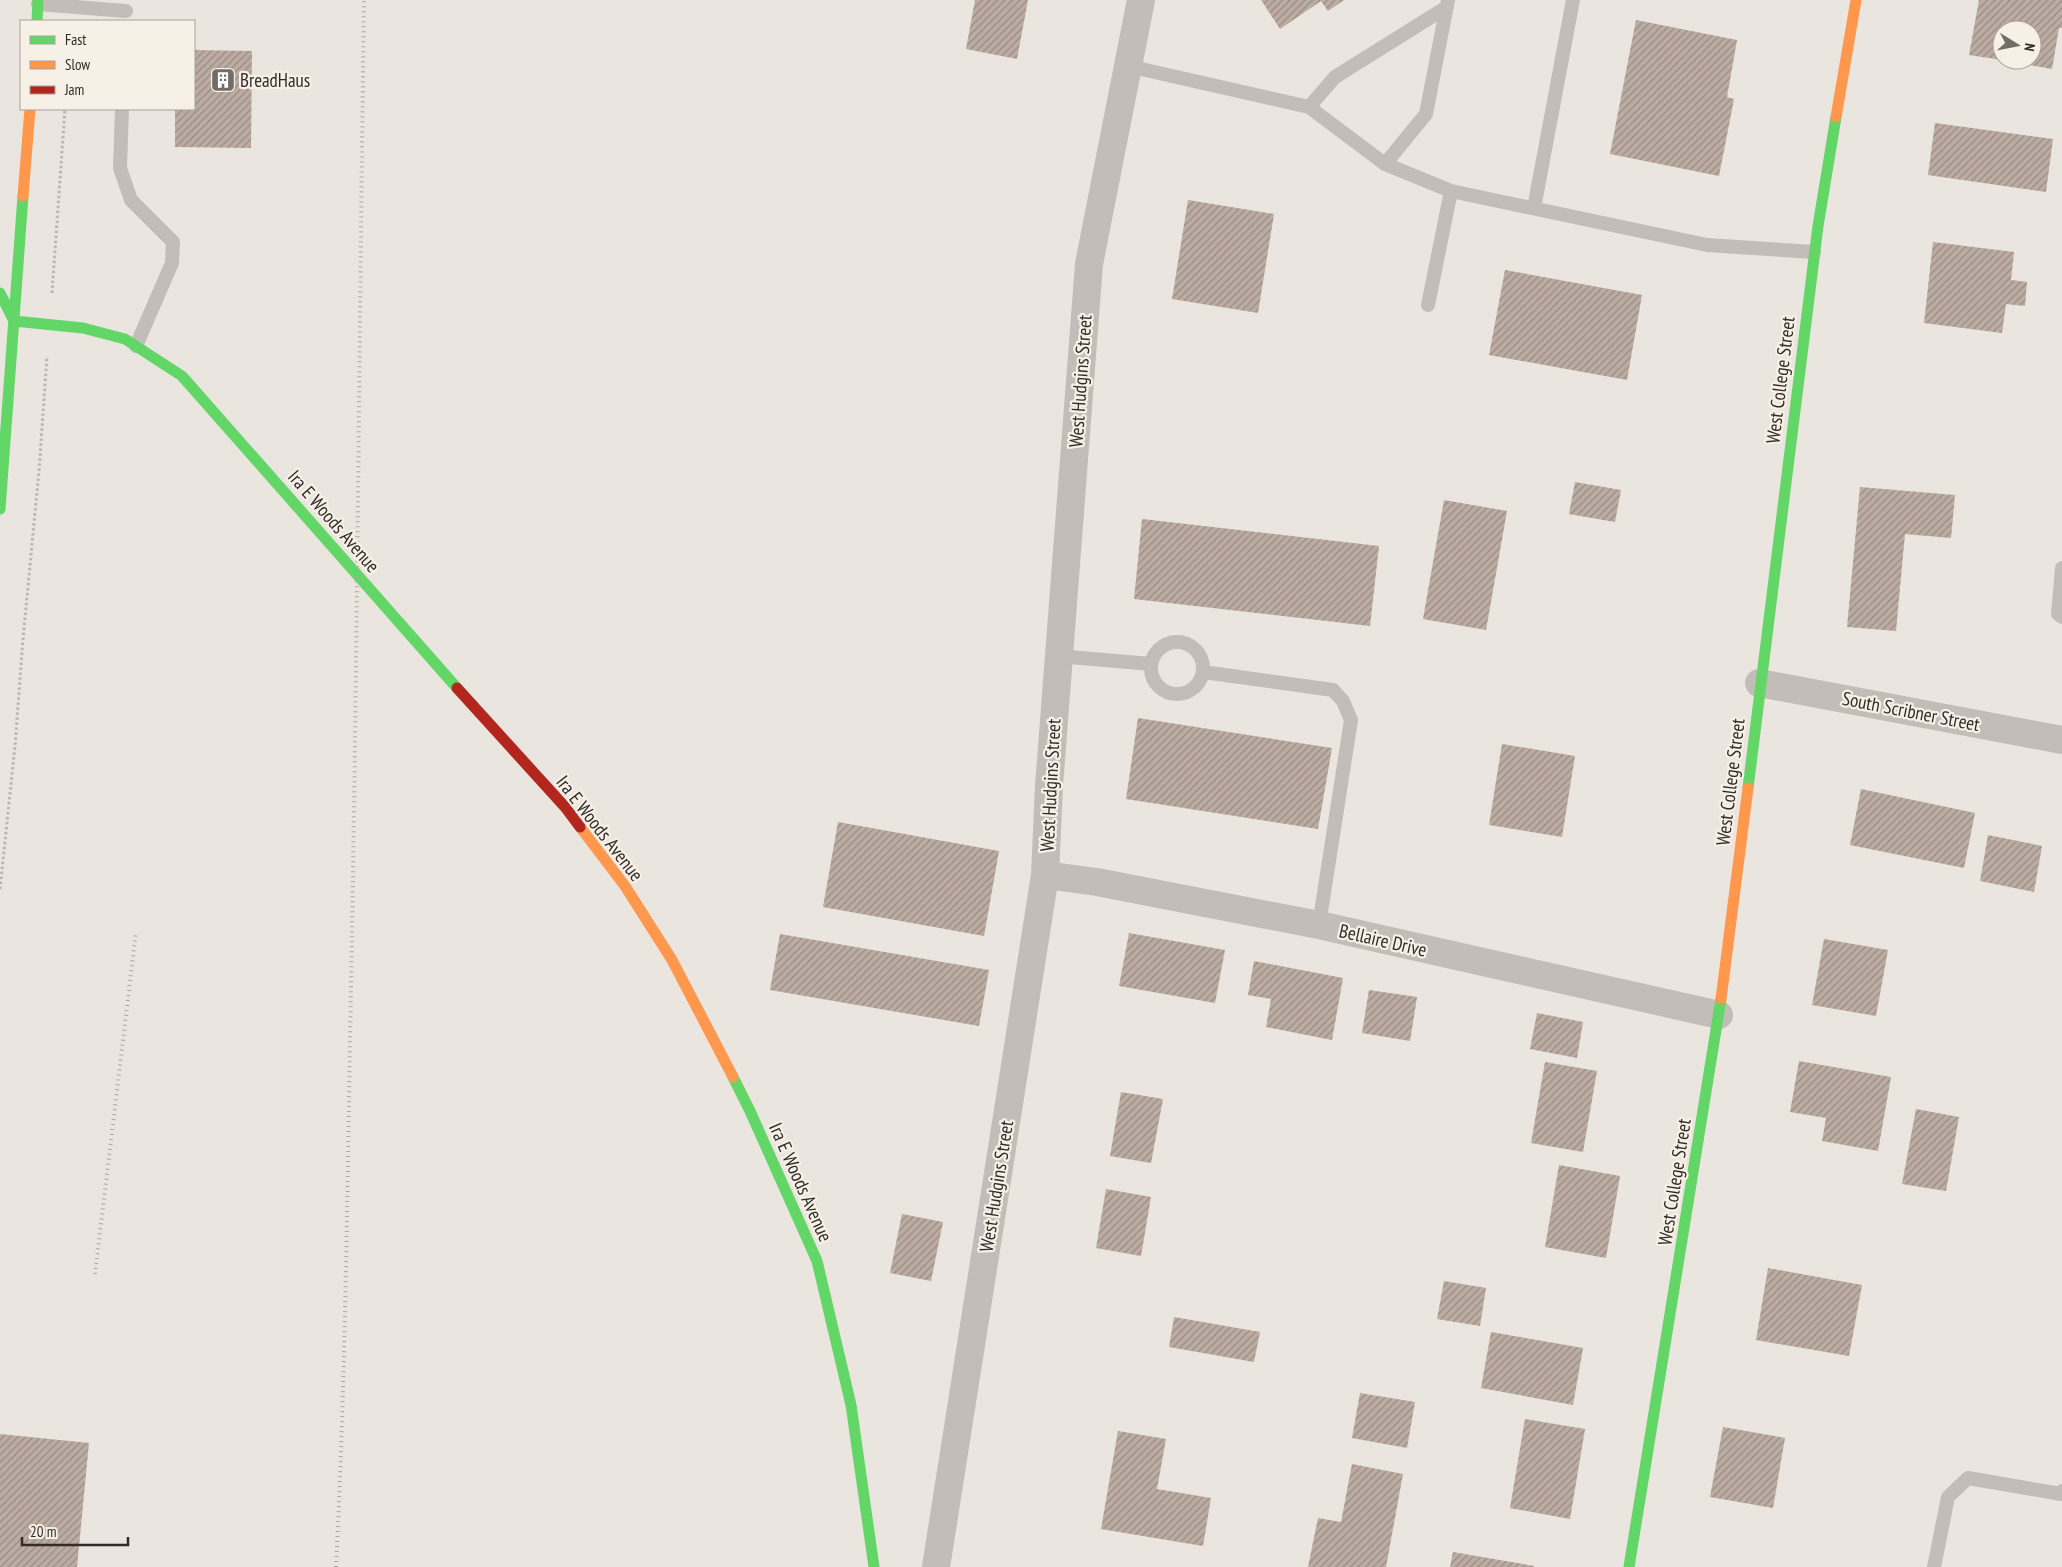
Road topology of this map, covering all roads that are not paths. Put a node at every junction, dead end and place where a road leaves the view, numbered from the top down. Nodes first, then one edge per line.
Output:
1 (1141, 0) edge
2 (1573, 0) edge
3 (1856, 0) edge
4 (38, 2) edge
5 (1448, 3) edge
6 (126, 11) edge
7 (36, 20) edge
8 (1128, 66) junction
9 (1309, 107) junction
10 (30, 110) edge
11 (122, 110) edge
12 (1384, 164) junction
13 (1451, 191) junction
14 (1534, 208) junction
15 (1814, 252) junction
16 (0, 294) edge
17 (1428, 305) dead end
18 (14, 321) junction
19 (136, 346) junction
20 (0, 509) edge
21 (2062, 568) edge
22 (2062, 617) edge
23 (1058, 656) junction
24 (1151, 664) junction
25 (1203, 672) junction
26 (1759, 683) junction
27 (2062, 740) edge
28 (1045, 875) junction
29 (1319, 925) junction
30 (1719, 1015) junction
31 (2062, 1493) edge
32 (874, 1567) edge
33 (936, 1567) edge
34 (1629, 1567) edge
35 (1934, 1567) edge

1 - 8 street, West Hudgins Street
2 - 14 lane
3 - 15 street, West College Street
4 - 6 lane
4 - 7 street
5 - 9 lane
5 - 12 lane
8 - 9 lane
8 - 23 street, West Hudgins Street
9 - 12 lane
10 - 18 street
11 - 19 lane
12 - 13 lane
13 - 14 lane
13 - 17 lane
14 - 15 lane
15 - 26 street, West College Street
16 - 18 street
18 - 19 street, Ira E Woods Avenue
18 - 20 street
19 - 32 street, Ira E Woods Avenue
21 - 22 lane
23 - 24 lane
23 - 28 street, West Hudgins Street
24 - 25 lane
24 - 25 lane
25 - 29 lane
26 - 27 street, South Scribner Street
26 - 30 street, West College Street
28 - 29 street, Bellaire Drive
28 - 33 street, West Hudgins Street
29 - 30 street, Bellaire Drive
30 - 34 street, West College Street
31 - 35 lane

